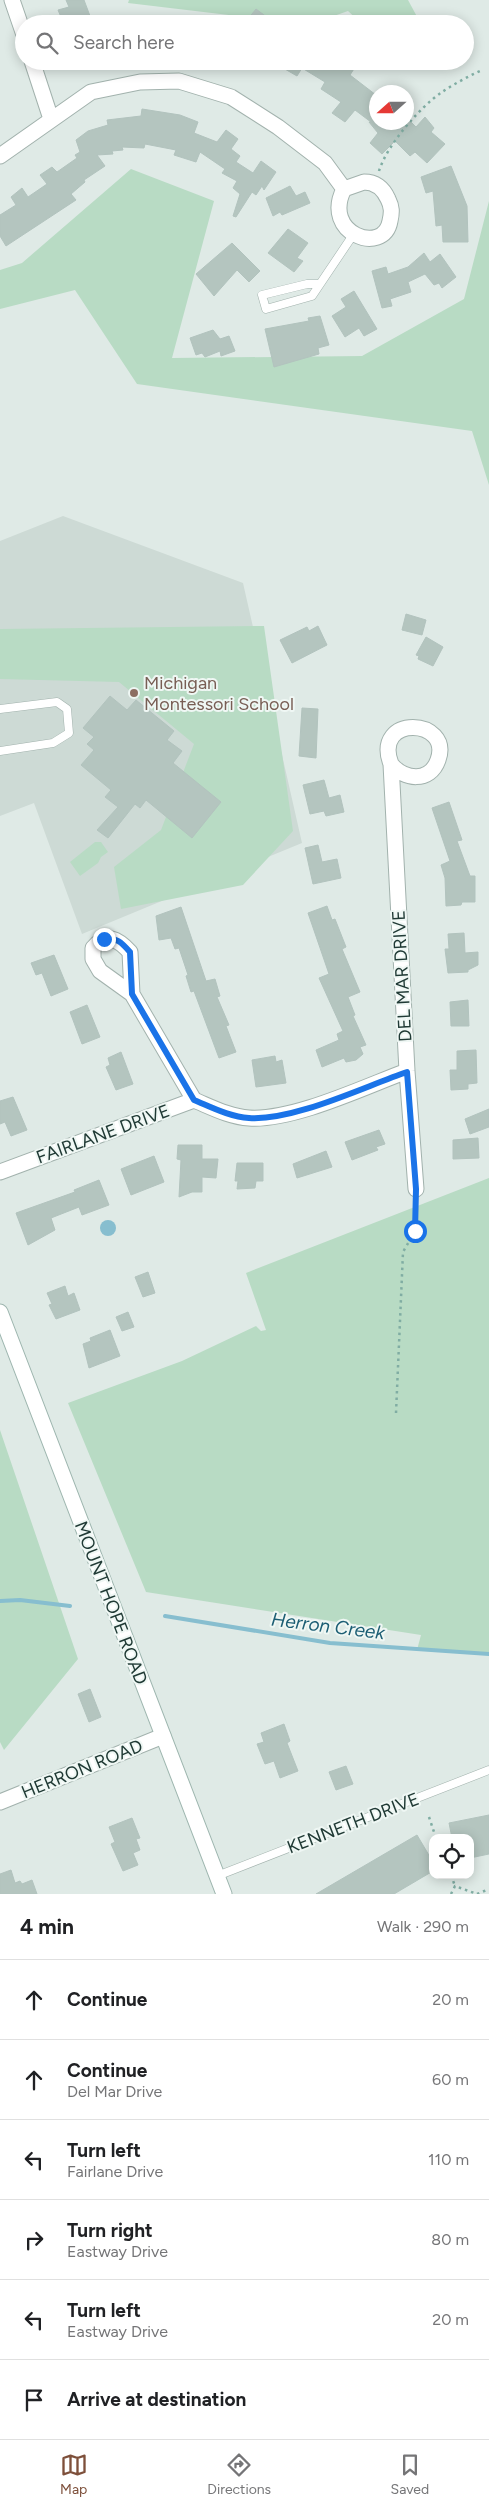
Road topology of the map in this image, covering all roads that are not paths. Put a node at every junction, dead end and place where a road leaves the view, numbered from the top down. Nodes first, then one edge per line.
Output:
1 (12, 0) edge
2 (17, 15) edge
3 (35, 70) edge
4 (51, 118) junction
5 (0, 156) edge
6 (344, 189) junction
7 (353, 235) junction
8 (319, 284) junction
9 (0, 709) edge
10 (0, 751) edge
11 (391, 764) dead end
12 (132, 994) dead end
13 (407, 1072) junction
14 (194, 1100) junction
15 (0, 1172) edge
16 (416, 1189) road end
17 (2, 1323) edge
18 (163, 1736) junction
19 (489, 1770) edge
20 (0, 1802) edge
21 (217, 1876) junction
22 (224, 1894) edge

1 - 2 street
3 - 4 street
4 - 5 street
4 - 6 street
6 - 7 street
6 - 7 street
7 - 8 lane
8 - 8 lane
9 - 10 lane
11 - 13 street, DEL MAR DRIVE
12 - 14 street
13 - 14 street
13 - 16 street, DEL MAR DRIVE
14 - 15 street, FAIRLANE DRIVE
17 - 18 street, MOUNT HOPE ROAD
18 - 20 street, HERRON ROAD
18 - 21 street, MOUNT HOPE ROAD
19 - 21 lane, KENNETH DRIVE
21 - 22 street, MOUNT HOPE ROAD

